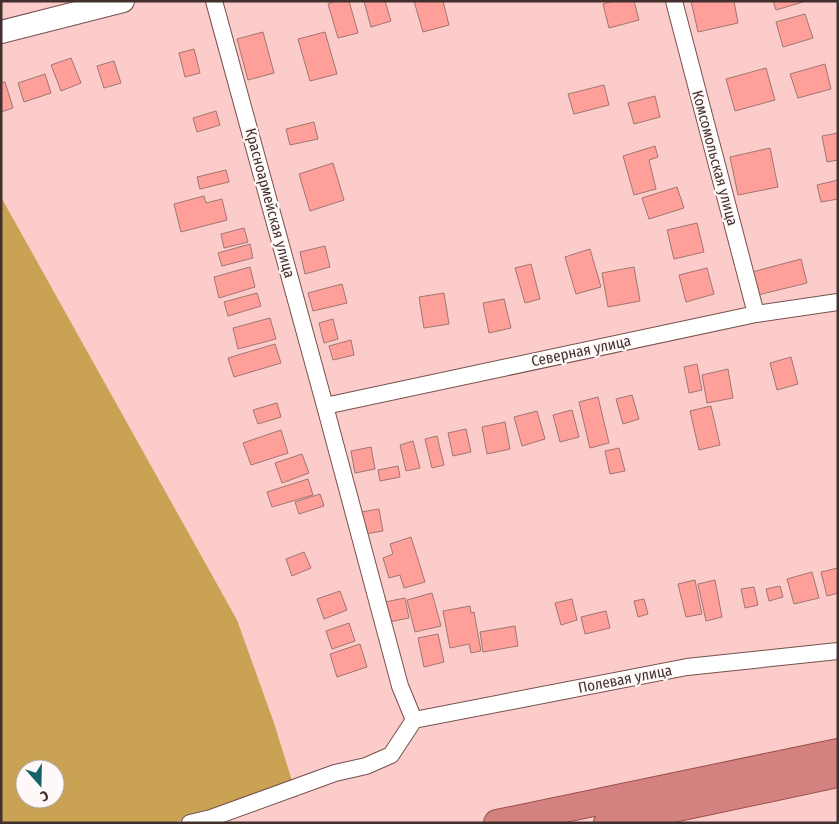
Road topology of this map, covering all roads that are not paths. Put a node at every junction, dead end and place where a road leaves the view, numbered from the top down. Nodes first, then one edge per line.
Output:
1 (123, 1) edge
2 (214, 1) edge
3 (674, 1) edge
4 (1, 32) edge
5 (838, 302) edge
6 (756, 314) junction
7 (325, 406) junction
8 (838, 651) edge
9 (414, 720) junction
10 (838, 752) edge
11 (838, 774) edge
12 (190, 823) edge
13 (497, 823) edge
14 (607, 823) edge

1 - 4 main road
2 - 7 street, Красноармейская улица
3 - 6 street, Комсомольская улица
5 - 6 street, Северная улица
6 - 7 street, Северная улица
7 - 9 street, Красноармейская улица
8 - 9 street, Полевая улица
9 - 12 street
10 - 13 highway
11 - 14 highway

